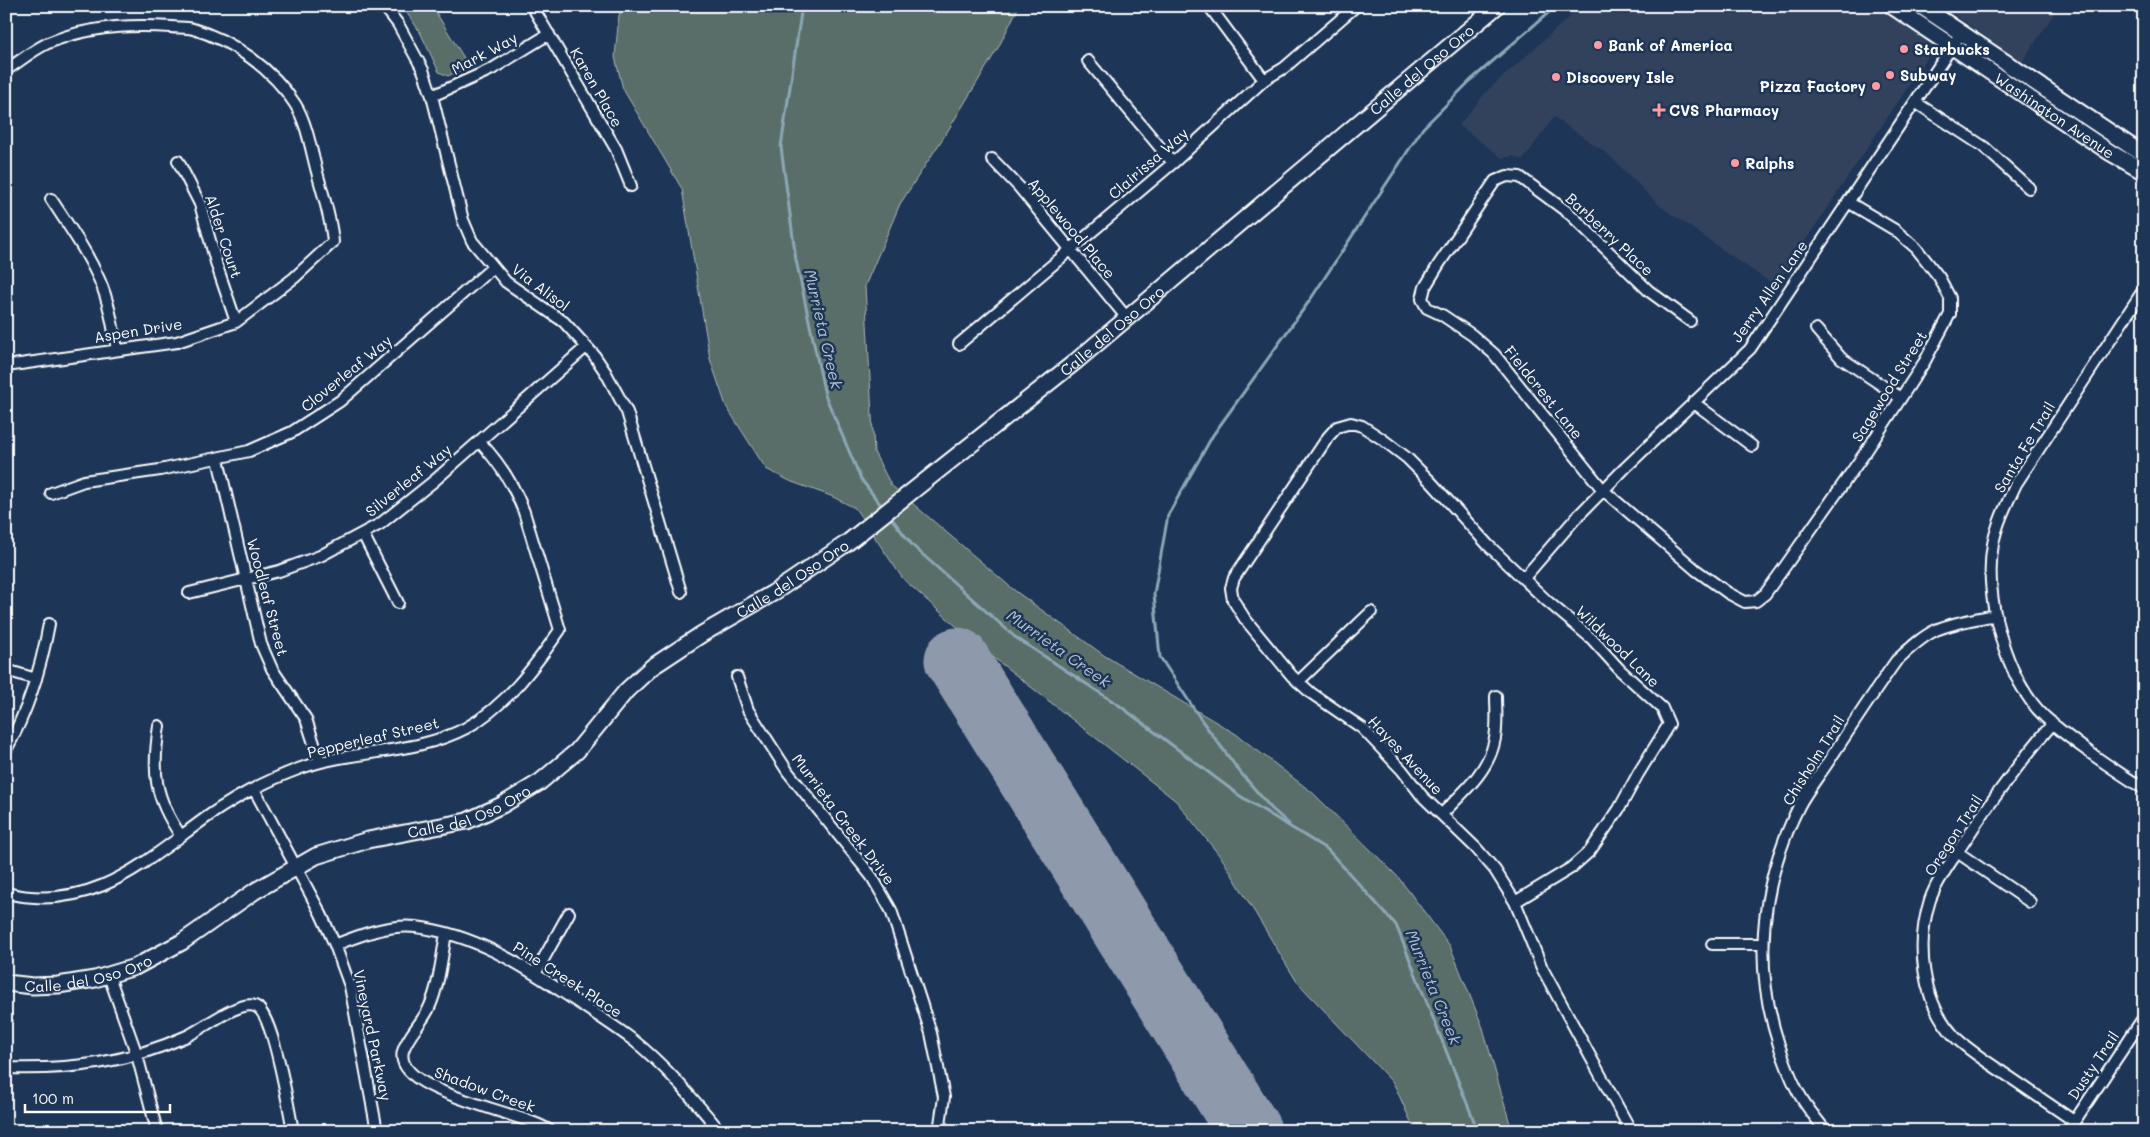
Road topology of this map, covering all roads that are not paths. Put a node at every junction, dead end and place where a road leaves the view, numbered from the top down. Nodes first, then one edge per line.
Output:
1 (384, 6) edge
2 (532, 6) edge
3 (1209, 6) edge
4 (1356, 6) edge
5 (1497, 6) edge
6 (1892, 6) edge
7 (1921, 6) edge
8 (1961, 33) junction
9 (549, 34) junction
10 (1952, 46) junction
11 (1088, 61) dead end
12 (6, 70) edge
13 (1264, 80) junction
14 (432, 96) junction
15 (1915, 102) junction
16 (2144, 156) edge
17 (992, 159) dead end
18 (178, 161) dead end
19 (1173, 162) junction
20 (2144, 172) edge
21 (1507, 176) joint
22 (631, 186) dead end
23 (2029, 188) dead end
24 (51, 199) dead end
25 (1848, 202) junction
26 (1070, 250) junction
27 (492, 268) junction
28 (2144, 289) edge
29 (1127, 318) junction
30 (1690, 321) dead end
31 (236, 322) junction
32 (1816, 329) dead end
33 (959, 344) dead end
34 (586, 347) junction
35 (117, 350) junction
36 (6, 366) edge
37 (1901, 398) junction
38 (1693, 402) junction
39 (1337, 427) joint
40 (479, 442) junction
41 (1752, 446) dead end
42 (218, 459) junction
43 (1603, 490) junction
44 (51, 493) dead end
45 (362, 534) junction
46 (1524, 578) junction
47 (246, 579) junction
48 (681, 592) dead end
49 (189, 593) dead end
50 (1756, 601) joint
51 (398, 603) dead end
52 (1371, 612) dead end
53 (1996, 615) junction
54 (49, 624) dead end
55 (6, 670) edge
56 (737, 677) dead end
57 (36, 679) junction
58 (1298, 682) junction
59 (1496, 696) dead end
60 (2053, 723) junction
61 (159, 726) dead end
62 (6, 750) edge
63 (320, 762) junction
64 (254, 789) junction
65 (2144, 789) edge
66 (1442, 814) junction
67 (181, 836) junction
68 (1958, 852) junction
69 (296, 866) junction
70 (6, 893) edge
71 (1515, 902) junction
72 (2030, 902) dead end
73 (569, 914) dead end
74 (446, 933) junction
75 (335, 944) junction
76 (1712, 944) dead end
77 (1763, 944) junction
78 (535, 974) junction
79 (108, 976) junction
80 (6, 983) edge
81 (2144, 1017) edge
82 (138, 1055) junction
83 (6, 1068) edge
84 (2074, 1121) junction
85 (156, 1131) edge
86 (293, 1131) edge
87 (377, 1131) edge
88 (550, 1131) edge
89 (720, 1131) edge
90 (939, 1131) edge
91 (1631, 1131) edge
92 (1826, 1131) edge
93 (2068, 1131) edge

1 - 14 street, Via Alisol
2 - 9 street, Karen Place
3 - 13 street
4 - 13 street, Clairissa Way
5 - 29 main road, Calle del Oso Oro
6 - 10 main road, Washington Avenue
7 - 8 main road, Washington Avenue
8 - 10 street, Jerry Allen Lane
8 - 16 main road, Washington Avenue
9 - 14 street, Mark Way
9 - 22 street, Karen Place
10 - 15 street, Jerry Allen Lane
10 - 20 main road, Washington Avenue
11 - 19 street
12 - 31 street, Aspen Drive
13 - 19 street, Clairissa Way
14 - 27 street, Via Alisol
15 - 23 street
15 - 25 street, Jerry Allen Lane
17 - 26 street, Applewood Place
18 - 31 street, Alder Court
19 - 26 street, Clairissa Way
21 - 30 street, Barberry Place
21 - 43 street, Fieldcrest Lane
24 - 35 street
25 - 37 street, Sagewood Street
25 - 38 street, Jerry Allen Lane
26 - 29 street, Applewood Place
26 - 33 street, Clairissa Way
27 - 34 street, Via Alisol
27 - 42 street, Cloverleaf Way
28 - 53 street, Santa Fe Trail
29 - 69 main road, Calle del Oso Oro
31 - 35 street, Aspen Drive
32 - 37 street
34 - 40 street, Silverleaf Way
34 - 48 street, Via Alisol
35 - 36 street, Aspen Drive
37 - 50 street, Sagewood Street
38 - 41 street
38 - 43 street, Jerry Allen Lane
39 - 46 street, Wildwood Lane
39 - 58 street, Hayes Avenue
40 - 45 street, Silverleaf Way
40 - 63 street, Pepperleaf Street
42 - 44 street, Cloverleaf Way
42 - 47 street, Woodleaf Street
43 - 46 street, Jerry Allen Lane
43 - 50 street, Fieldcrest Lane
45 - 47 street, Silverleaf Way
45 - 51 street
46 - 71 street, Wildwood Lane
47 - 49 street, Silverleaf Way
47 - 63 street, Woodleaf Street
52 - 58 street
53 - 60 street, Santa Fe Trail
53 - 77 street, Chisholm Trail
54 - 57 street
55 - 57 street
56 - 90 street, Murrieta Creek Drive
57 - 62 street
58 - 66 street, Hayes Avenue
59 - 66 street
60 - 65 street, Santa Fe Trail
60 - 68 street, Oregon Trail
61 - 67 street
63 - 64 street, Pepperleaf Street
64 - 67 street, Pepperleaf Street
64 - 69 street, Vineyard Parkway
66 - 71 street, Hayes Avenue
67 - 70 street, Pepperleaf Street
68 - 72 street
68 - 84 street, Oregon Trail
69 - 75 street, Vineyard Parkway
69 - 79 main road, Calle del Oso Oro
71 - 91 street, Hayes Avenue
73 - 78 street
74 - 75 street, Pine Creek Place
74 - 78 street, Pine Creek Place
74 - 88 street, Shadow Creek
75 - 87 street, Vineyard Parkway
76 - 77 street
77 - 92 street, Chisholm Trail
78 - 89 street, Pine Creek Place
79 - 80 main road, Calle del Oso Oro
79 - 82 street
81 - 84 street, Dusty Trail
82 - 83 street
82 - 85 street
82 - 86 street
84 - 93 street, Dusty Trail

